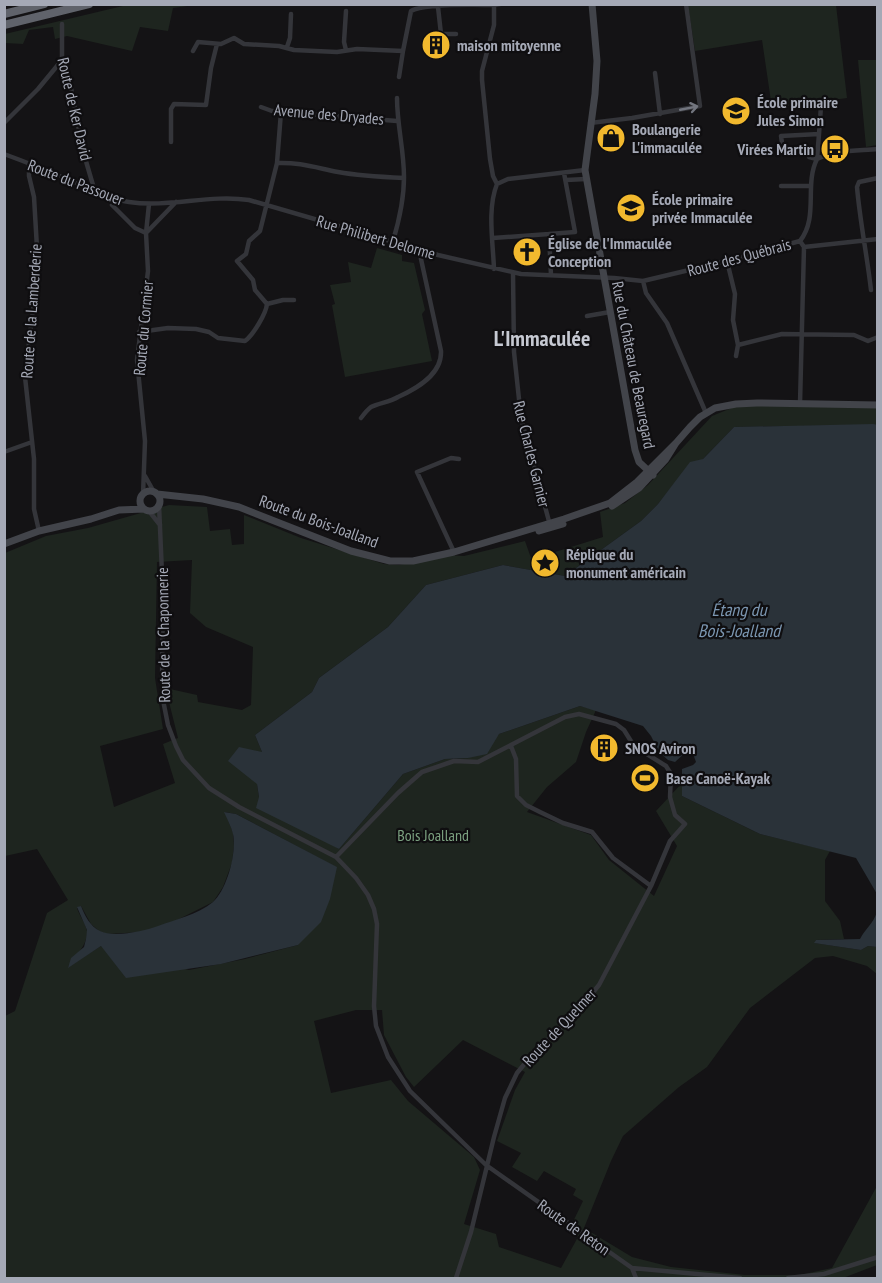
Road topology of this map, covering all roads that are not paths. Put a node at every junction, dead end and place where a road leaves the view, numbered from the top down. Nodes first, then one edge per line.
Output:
1 (44, 4) edge
2 (89, 4) edge
3 (500, 4) edge
4 (592, 4) edge
5 (686, 4) edge
6 (494, 5) edge
7 (438, 7) junction
8 (346, 12) dead end
9 (4, 14) edge
10 (291, 14) dead end
11 (62, 24) dead end
12 (4, 25) edge
13 (456, 34) dead end
14 (217, 44) junction
15 (287, 47) junction
16 (346, 50) junction
17 (193, 51) dead end
18 (403, 51) junction
19 (62, 60) junction
20 (655, 74) dead end
21 (399, 77) dead end
22 (397, 98) dead end
23 (261, 106) dead end
24 (822, 106) dead end
25 (281, 112) junction
26 (660, 114) junction
27 (397, 121) junction
28 (4, 123) edge
29 (590, 123) junction
30 (819, 134) junction
31 (171, 142) dead end
32 (817, 148) junction
33 (807, 149) junction
34 (878, 149) edge
35 (4, 154) edge
36 (817, 159) junction
37 (29, 163) junction
38 (277, 164) junction
39 (585, 170) junction
40 (564, 173) junction
41 (404, 178) junction
42 (878, 178) edge
43 (586, 179) junction
44 (566, 180) junction
45 (497, 184) junction
46 (781, 186) dead end
47 (810, 186) junction
48 (95, 192) junction
49 (176, 202) junction
50 (150, 204) junction
51 (112, 205) dead end
52 (266, 206) junction
53 (146, 233) junction
54 (549, 234) junction
55 (494, 238) junction
56 (878, 239) edge
57 (864, 240) junction
58 (393, 241) junction
59 (800, 241) junction
60 (804, 248) junction
61 (421, 249) junction
62 (727, 261) junction
63 (494, 269) junction
64 (513, 273) junction
65 (551, 275) junction
66 (604, 277) junction
67 (643, 281) junction
68 (871, 290) dead end
69 (294, 300) dead end
70 (267, 304) junction
71 (610, 312) junction
72 (587, 316) dead end
73 (139, 332) junction
74 (801, 334) junction
75 (878, 337) edge
76 (868, 341) junction
77 (738, 345) junction
78 (871, 348) dead end
79 (736, 356) dead end
80 (800, 404) junction
81 (878, 405) edge
82 (706, 413) junction
83 (361, 418) dead end
84 (32, 442) junction
85 (676, 443) junction
86 (4, 452) edge
87 (638, 458) junction
88 (459, 459) dead end
89 (653, 465) junction
90 (144, 473) junction
91 (650, 473) junction
92 (638, 485) junction
93 (156, 493) junction
94 (182, 496) junction
95 (142, 497) junction
96 (160, 504) junction
97 (127, 508) junction
98 (146, 510) junction
99 (550, 525) junction
100 (161, 528) junction
101 (39, 531) junction
102 (4, 544) edge
103 (480, 544) junction
104 (454, 552) junction
105 (511, 746) junction
106 (336, 857) junction
107 (651, 886) junction
108 (486, 1165) junction
109 (878, 1257) edge
110 (632, 1268) junction
111 (456, 1278) edge
112 (636, 1278) edge
113 (740, 1278) edge
114 (788, 1278) edge

1 - 9 highway
2 - 12 highway
3 - 6 street
4 - 29 street, Rue du Château de Beauregard
26 -> 5 street
6 - 7 street
6 - 45 street
7 - 13 street
7 - 18 street
8 - 16 street
10 - 15 street
11 - 19 street, Route de Ker David
14 - 15 street
14 - 17 street
14 - 31 street
15 - 16 street
16 - 18 street
18 - 21 street
19 - 28 street
19 - 48 street, Route de Ker David
20 - 26 street
22 - 27 street
23 - 25 street, Avenue des Dryades
24 - 30 street, Route des Québrais
25 - 27 street, Avenue des Dryades
25 - 38 street
26 - 29 street
27 - 41 street
29 - 39 street, Rue du Château de Beauregard
30 - 32 street, Route des Québrais
30 - 33 street
32 - 33 street
32 - 36 street, Route des Québrais
33 - 36 street
34 - 36 street
35 - 37 street, Route du Passouer
36 - 47 street, Route des Québrais
37 - 48 street, Route du Passouer
37 - 84 street, Route de la Lamberderie
38 - 41 street
38 - 52 street
39 - 40 street
39 - 43 street, Rue du Château de Beauregard
40 - 44 street
40 - 45 street
41 - 58 street
42 - 57 street
43 - 44 street
43 - 66 street, Rue du Château de Beauregard
44 - 54 street
45 - 55 street
46 - 47 street
47 - 59 street, Route des Québrais
48 - 50 street, Route du Passouer
49 - 50 street, Rue Philibert Delorme
49 - 52 street, Rue Philibert Delorme
49 - 53 street
50 - 53 street, Route du Cormier
51 - 53 street
52 - 58 street, Rue Philibert Delorme
52 - 70 street
53 - 73 street, Route du Cormier
54 - 55 street
54 - 65 street
55 - 63 street
56 - 57 street
57 - 60 street
57 - 68 street
58 - 61 street, Rue Philibert Delorme
59 - 60 street
59 - 62 street, Route des Québrais
60 - 74 street
61 - 63 street, Rue Philibert Delorme
61 - 83 street
62 - 67 street, Route des Québrais
62 - 77 street
63 - 64 street, Rue Philibert Delorme
64 - 65 street, Rue Philibert Delorme
64 - 99 street, Rue Charles Garnier
65 - 66 street, Rue Philibert Delorme
66 - 67 street, Route des Québrais
66 - 71 street, Rue du Château de Beauregard
67 - 82 street
69 - 70 street
70 - 73 street
71 - 72 street
71 - 87 street, Rue du Château de Beauregard
73 - 90 street, Route du Cormier
74 - 76 street
74 - 77 street
74 - 80 street
75 - 76 street
76 - 78 street
77 - 79 street
80 - 81 street, Route du Bois-Joalland
80 - 82 street, Route du Bois-Joalland
82 - 85 street, Route du Bois-Joalland
84 - 86 street
84 - 101 street, Route de la Lamberderie
85 - 89 street, Route du Bois-Joalland
85 - 91 street, Route du Bois-Joalland
87 - 89 street
87 - 91 street, Rue du Château de Beauregard
87 - 92 street
88 - 104 street
89 - 91 street
90 - 93 street
90 - 95 street, Route du Cormier
91 - 92 street, Route du Bois-Joalland
92 - 99 street, Route du Bois-Joalland
93 - 94 street, Route du Bois-Joalland
93 - 95 street
93 - 96 street
94 - 96 street, Route du Bois-Joalland
94 - 104 street, Route du Bois-Joalland
95 - 97 street
95 - 98 street
96 - 98 street
96 - 100 street, Route de la Chaponnerie
97 - 98 street
97 - 101 street
98 - 100 street
99 - 103 street, Route du Bois-Joalland
99 - 103 street, Route du Bois-Joalland
100 - 106 street, Route de la Chaponnerie
101 - 102 street
103 - 104 street, Route du Bois-Joalland
105 - 106 street
105 - 107 street
105 - 107 street, Route de Quelmer
106 - 108 street, Route de la Chaponnerie
107 - 108 street, Route de Quelmer
108 - 110 street, Route de Reton
108 - 111 street, Route de Quelmer
109 - 114 street
110 - 112 street
110 - 113 street, Route de Reton

